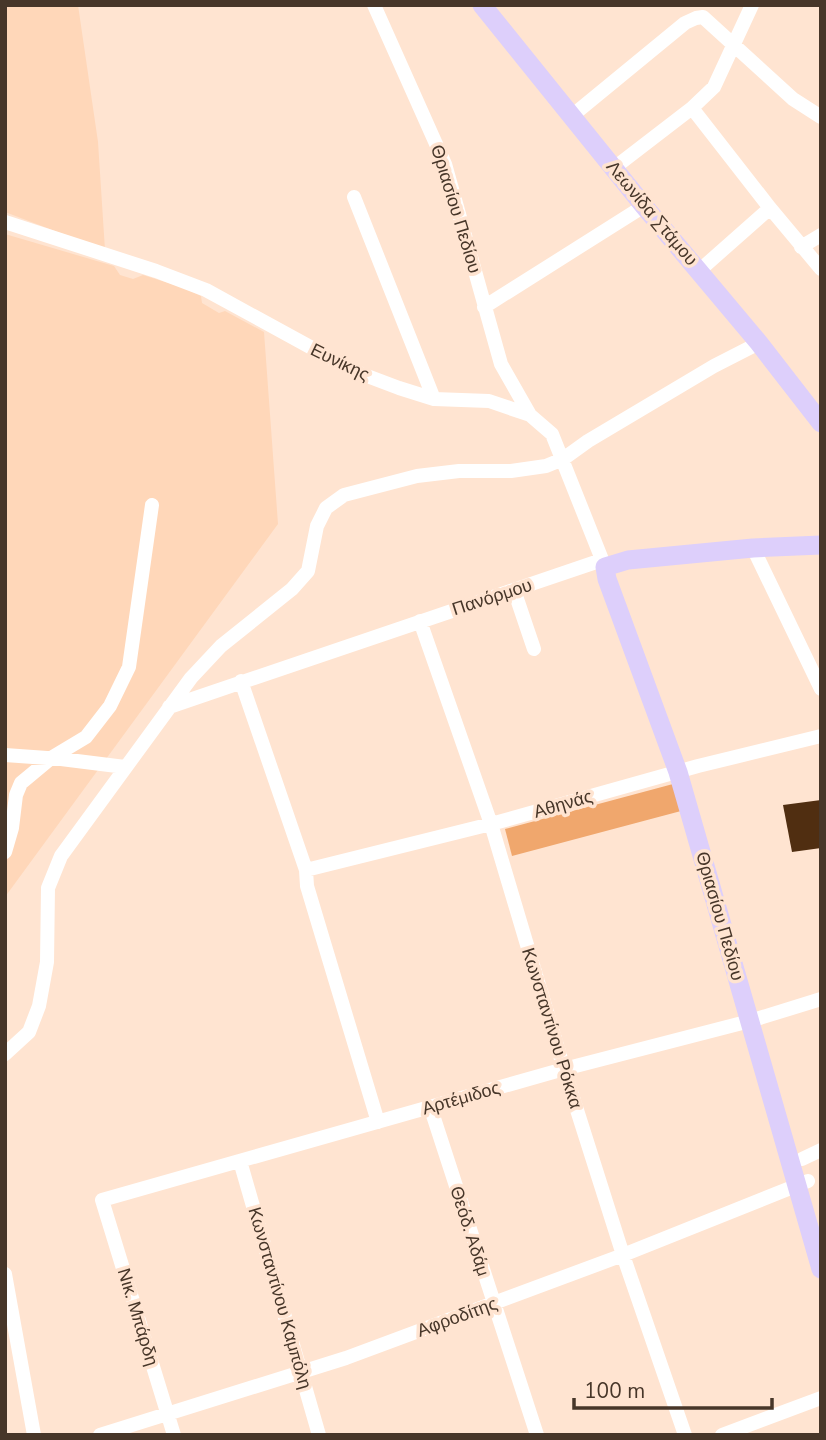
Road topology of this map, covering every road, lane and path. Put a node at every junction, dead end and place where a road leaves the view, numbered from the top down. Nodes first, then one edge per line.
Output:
1 (374, 5) edge
2 (482, 5) edge
3 (752, 5) edge
4 (734, 43) junction
5 (692, 108) junction
6 (573, 115) junction
7 (821, 117) edge
8 (614, 168) junction
9 (354, 197) dead end
10 (644, 206) junction
11 (770, 208) junction
12 (5, 222) edge
13 (821, 235) edge
14 (801, 247) junction
15 (821, 269) edge
16 (700, 270) junction
17 (484, 307) junction
18 (759, 343) junction
19 (801, 397) junction
20 (434, 399) junction
21 (821, 406) edge
22 (530, 415) junction
23 (821, 423) edge
24 (563, 459) junction
25 (152, 505) dead end
26 (821, 545) edge
27 (753, 548) junction
28 (607, 564) junction
29 (514, 590) junction
30 (420, 621) junction
31 (534, 649) dead end
32 (241, 681) junction
33 (821, 689) edge
34 (168, 708) junction
35 (821, 736) edge
36 (5, 755) edge
37 (51, 758) junction
38 (125, 767) junction
39 (684, 770) junction
40 (491, 824) junction
41 (5, 852) edge
42 (306, 870) junction
43 (821, 999) edge
44 (755, 1020) junction
45 (5, 1054) edge
46 (564, 1069) junction
47 (430, 1106) junction
48 (378, 1122) junction
49 (821, 1150) edge
50 (802, 1159) junction
51 (240, 1161) junction
52 (802, 1183) junction
53 (102, 1200) joint
54 (821, 1225) edge
55 (623, 1255) junction
56 (821, 1269) edge
57 (5, 1274) edge
58 (494, 1304) junction
59 (12, 1348) edge
60 (301, 1373) junction
61 (821, 1398) edge
62 (168, 1415) junction
63 (34, 1435) edge
64 (100, 1435) edge
65 (174, 1435) edge
66 (318, 1435) edge
67 (537, 1435) edge
68 (685, 1435) edge
69 (722, 1435) edge

1 - 17 street, Θριασίου Πεδίου
2 - 6 main road, Λεωνίδα Στάμου
3 - 4 street
4 - 5 street
4 - 6 street
4 - 7 street
5 - 8 street
5 - 11 street
6 - 8 main road, Λεωνίδα Στάμου
8 - 10 main road, Λεωνίδα Στάμου
9 - 20 street
10 - 16 main road, Λεωνίδα Στάμου
10 - 17 street
11 - 14 street
11 - 16 street
12 - 20 street, Ευνίκης
13 - 14 street
14 - 15 street
16 - 18 main road, Λεωνίδα Στάμου
17 - 22 street, Θριασίου Πεδίου
18 - 19 main road, Λεωνίδα Στάμου
18 - 24 street
19 - 21 street
19 - 23 main road, Λεωνίδα Στάμου
20 - 22 street, Ευνίκης
22 - 24 street, Ευνίκης
24 - 28 street, Ευνίκης
24 - 34 street
25 - 37 street
26 - 27 main road, Πανόρμου
27 - 28 main road, Πανόρμου
27 - 33 street
28 - 29 street, Πανόρμου
28 - 39 main road, Θριασίου Πεδίου
29 - 30 street, Πανόρμου
29 - 31 street
30 - 32 street, Πανόρμου
30 - 40 street, Κωνσταντίνου Ρόκκα
32 - 34 street, Πανόρμου
32 - 42 street
34 - 38 street
35 - 39 street, Αθηνάς
36 - 37 street
37 - 38 street
37 - 41 street
38 - 45 street
39 - 40 street, Αθηνάς
39 - 44 main road, Θριασίου Πεδίου
40 - 42 street, Αθηνάς
40 - 46 street, Κωνσταντίνου Ρόκκα
42 - 48 street
43 - 44 street, Αρτέμιδος
44 - 46 street, Αρτέμιδος
44 - 50 main road, Θριασίου Πεδίου
44 - 52 main road, Θριασίου Πεδίου
46 - 47 street, Αρτέμιδος
46 - 55 street, Κωνσταντίνου Ρόκκα
47 - 48 street, Αρτέμιδος
47 - 58 street, Θεόδ. Αδάμ
48 - 51 street, Αρτέμιδος
49 - 50 street
50 - 52 main road, Θριασίου Πεδίου
51 - 53 street, Αρτέμιδος
51 - 60 street, Κωνσταντίνου Καμπόλη
52 - 54 main road, Θριασίου Πεδίου
52 - 55 street, Αφροδίτης
52 - 56 main road, Θριασίου Πεδίου
53 - 62 street, Νικ. Μπάρδη
55 - 58 street, Αφροδίτης
55 - 68 street, Κωνσταντίνου Ρόκκα
57 - 59 street
58 - 60 street, Αφροδίτης
58 - 67 street, Θεόδ. Αδάμ
59 - 63 street
60 - 62 street, Αφροδίτης
60 - 66 street, Κωνσταντίνου Καμπόλη
61 - 69 street
62 - 64 street, Αφροδίτης
62 - 65 street, Νικ. Μπάρδη

